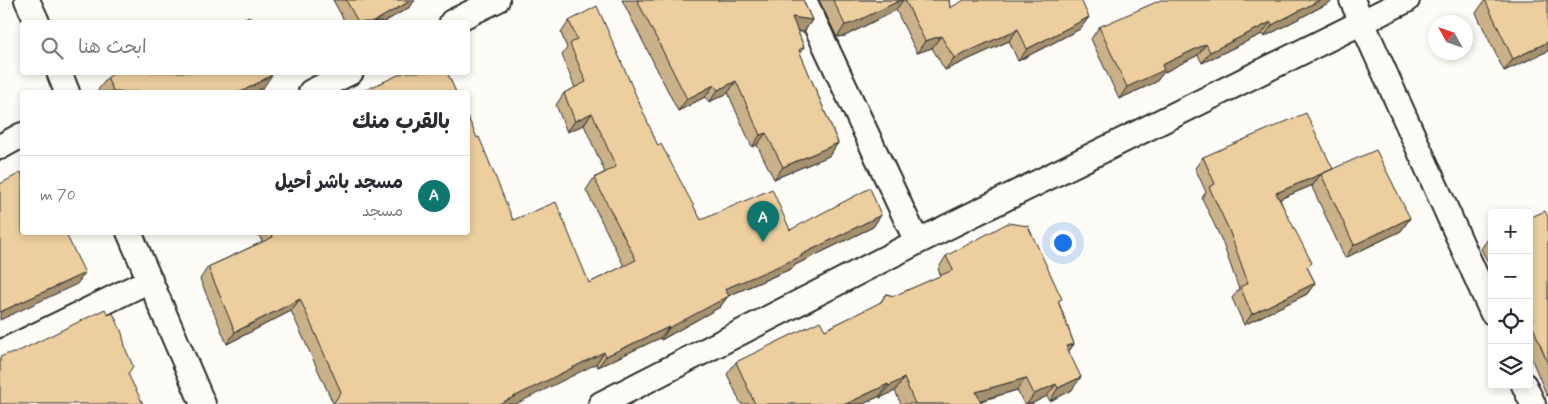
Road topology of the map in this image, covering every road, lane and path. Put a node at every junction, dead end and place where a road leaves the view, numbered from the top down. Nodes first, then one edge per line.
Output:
1 (27, 0) edge
2 (497, 0) edge
3 (804, 0) edge
4 (1352, 0) edge
5 (1407, 0) edge
6 (36, 20) edge
7 (456, 20) edge
8 (1362, 23) junction
9 (60, 75) edge
10 (345, 75) edge
11 (66, 90) edge
12 (315, 90) edge
13 (20, 136) edge
14 (0, 147) edge
15 (129, 235) edge
16 (917, 242) junction
17 (150, 280) junction
18 (1488, 303) edge
19 (0, 353) edge
20 (1526, 389) edge
21 (203, 404) edge
22 (601, 404) edge
23 (1533, 404) edge

1 - 6 street
2 - 7 street
3 - 16 street
4 - 8 street
5 - 8 street
8 - 16 street
8 - 18 street
9 - 11 street
10 - 12 street
13 - 14 street
15 - 17 street
16 - 22 street
17 - 19 street
17 - 21 street
20 - 23 street

